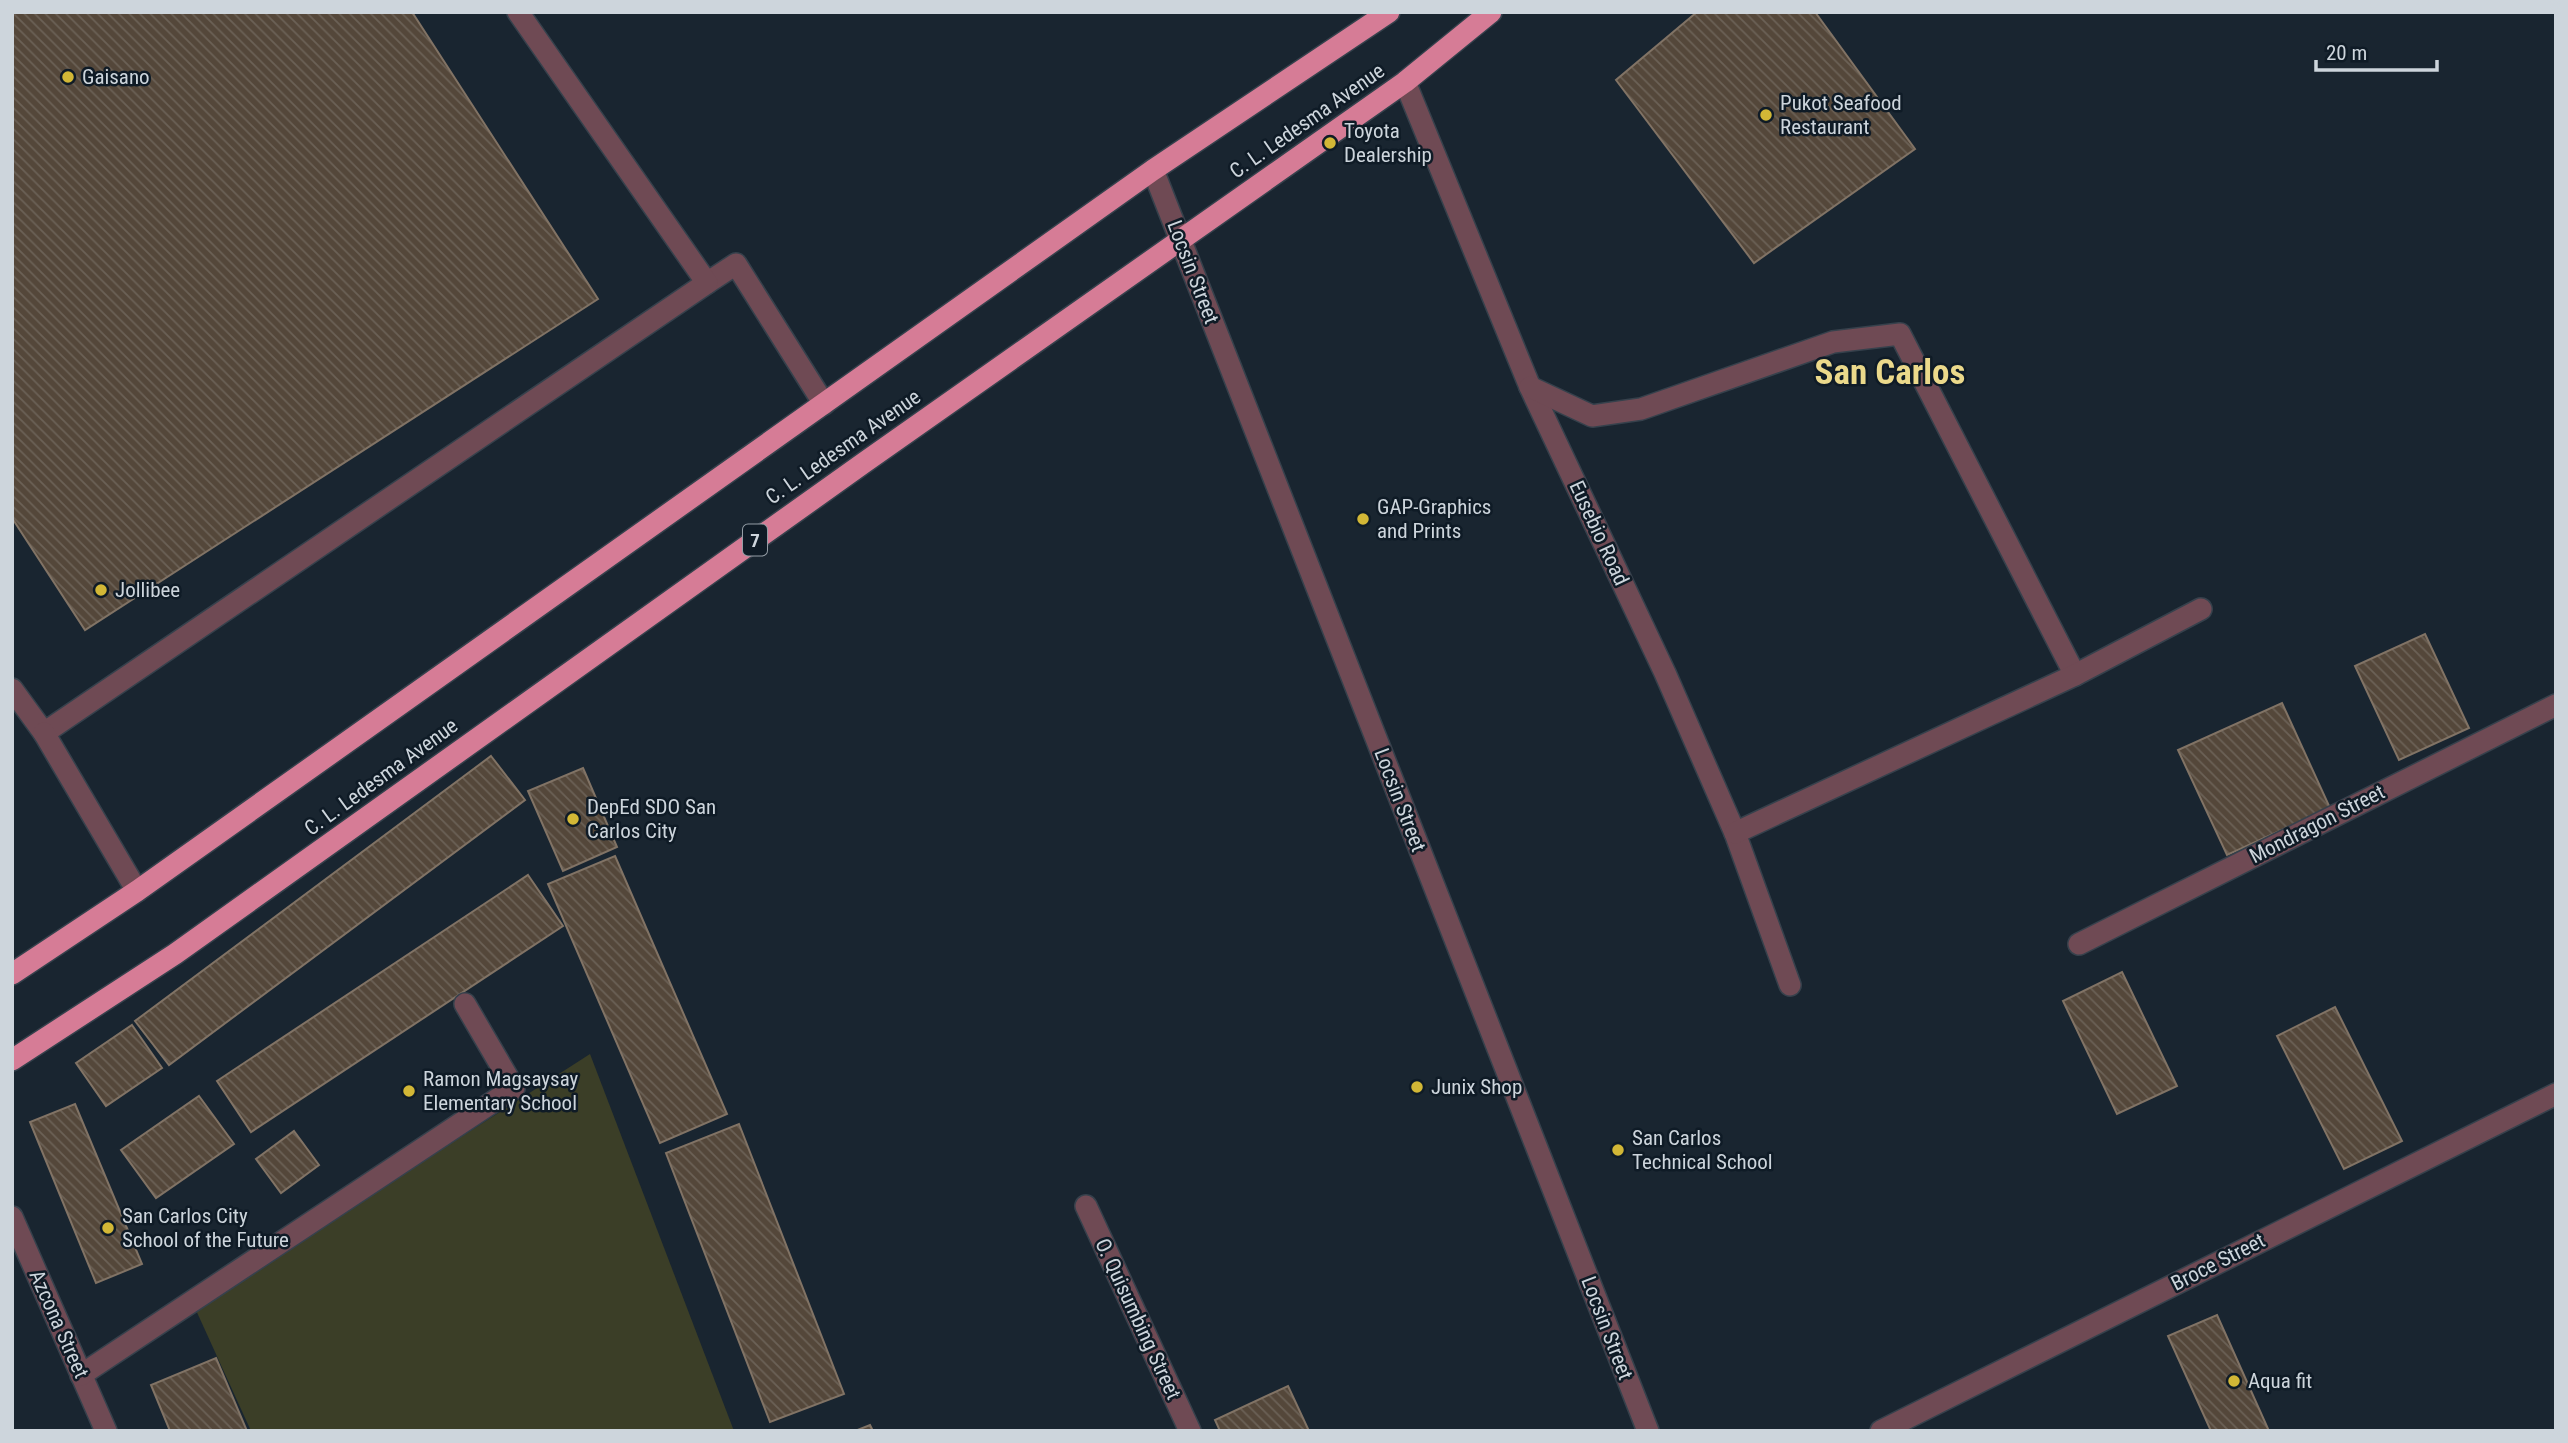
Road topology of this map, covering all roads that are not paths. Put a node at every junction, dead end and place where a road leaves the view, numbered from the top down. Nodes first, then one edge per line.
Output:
1 (518, 12) edge
2 (1389, 12) edge
3 (1491, 12) edge
4 (1405, 82) junction
5 (1153, 170) junction
6 (1180, 239) junction
7 (707, 283) junction
8 (1530, 387) junction
9 (824, 404) junction
10 (2202, 610) dead end
11 (2075, 675) junction
12 (12, 689) edge
13 (2556, 705) edge
14 (44, 733) junction
15 (1735, 833) junction
16 (137, 891) junction
17 (2078, 944) dead end
18 (12, 974) edge
19 (1790, 985) dead end
20 (465, 1004) dead end
21 (12, 1060) edge
22 (2556, 1094) edge
23 (1086, 1206) dead end
24 (12, 1217) edge
25 (81, 1375) junction
26 (106, 1431) edge
27 (1190, 1431) edge
28 (1648, 1431) edge
29 (1881, 1431) edge

1 - 7 street
2 - 5 highway, C. L. Ledesma Avenue
3 - 4 highway, C. L. Ledesma Avenue / 7
4 - 6 highway, C. L. Ledesma Avenue / 7
4 - 8 street, Eusebio Road
5 - 6 street, Locsin Street
5 - 9 highway, C. L. Ledesma Avenue
6 - 21 highway, C. L. Ledesma Avenue / 7
6 - 28 street, Locsin Street
7 - 9 street
7 - 14 street
8 - 11 street
8 - 15 street, Eusebio Road
9 - 16 highway, C. L. Ledesma Avenue
10 - 11 street
11 - 15 street
12 - 14 street
13 - 17 street, Mondragon Street
14 - 16 street
15 - 19 street, Eusebio Road
16 - 18 highway, C. L. Ledesma Avenue
20 - 25 street
22 - 29 street, Broce Street
23 - 27 street, O. Quisumbing Street
24 - 25 street, Azcona Street
25 - 26 street, Azcona Street

